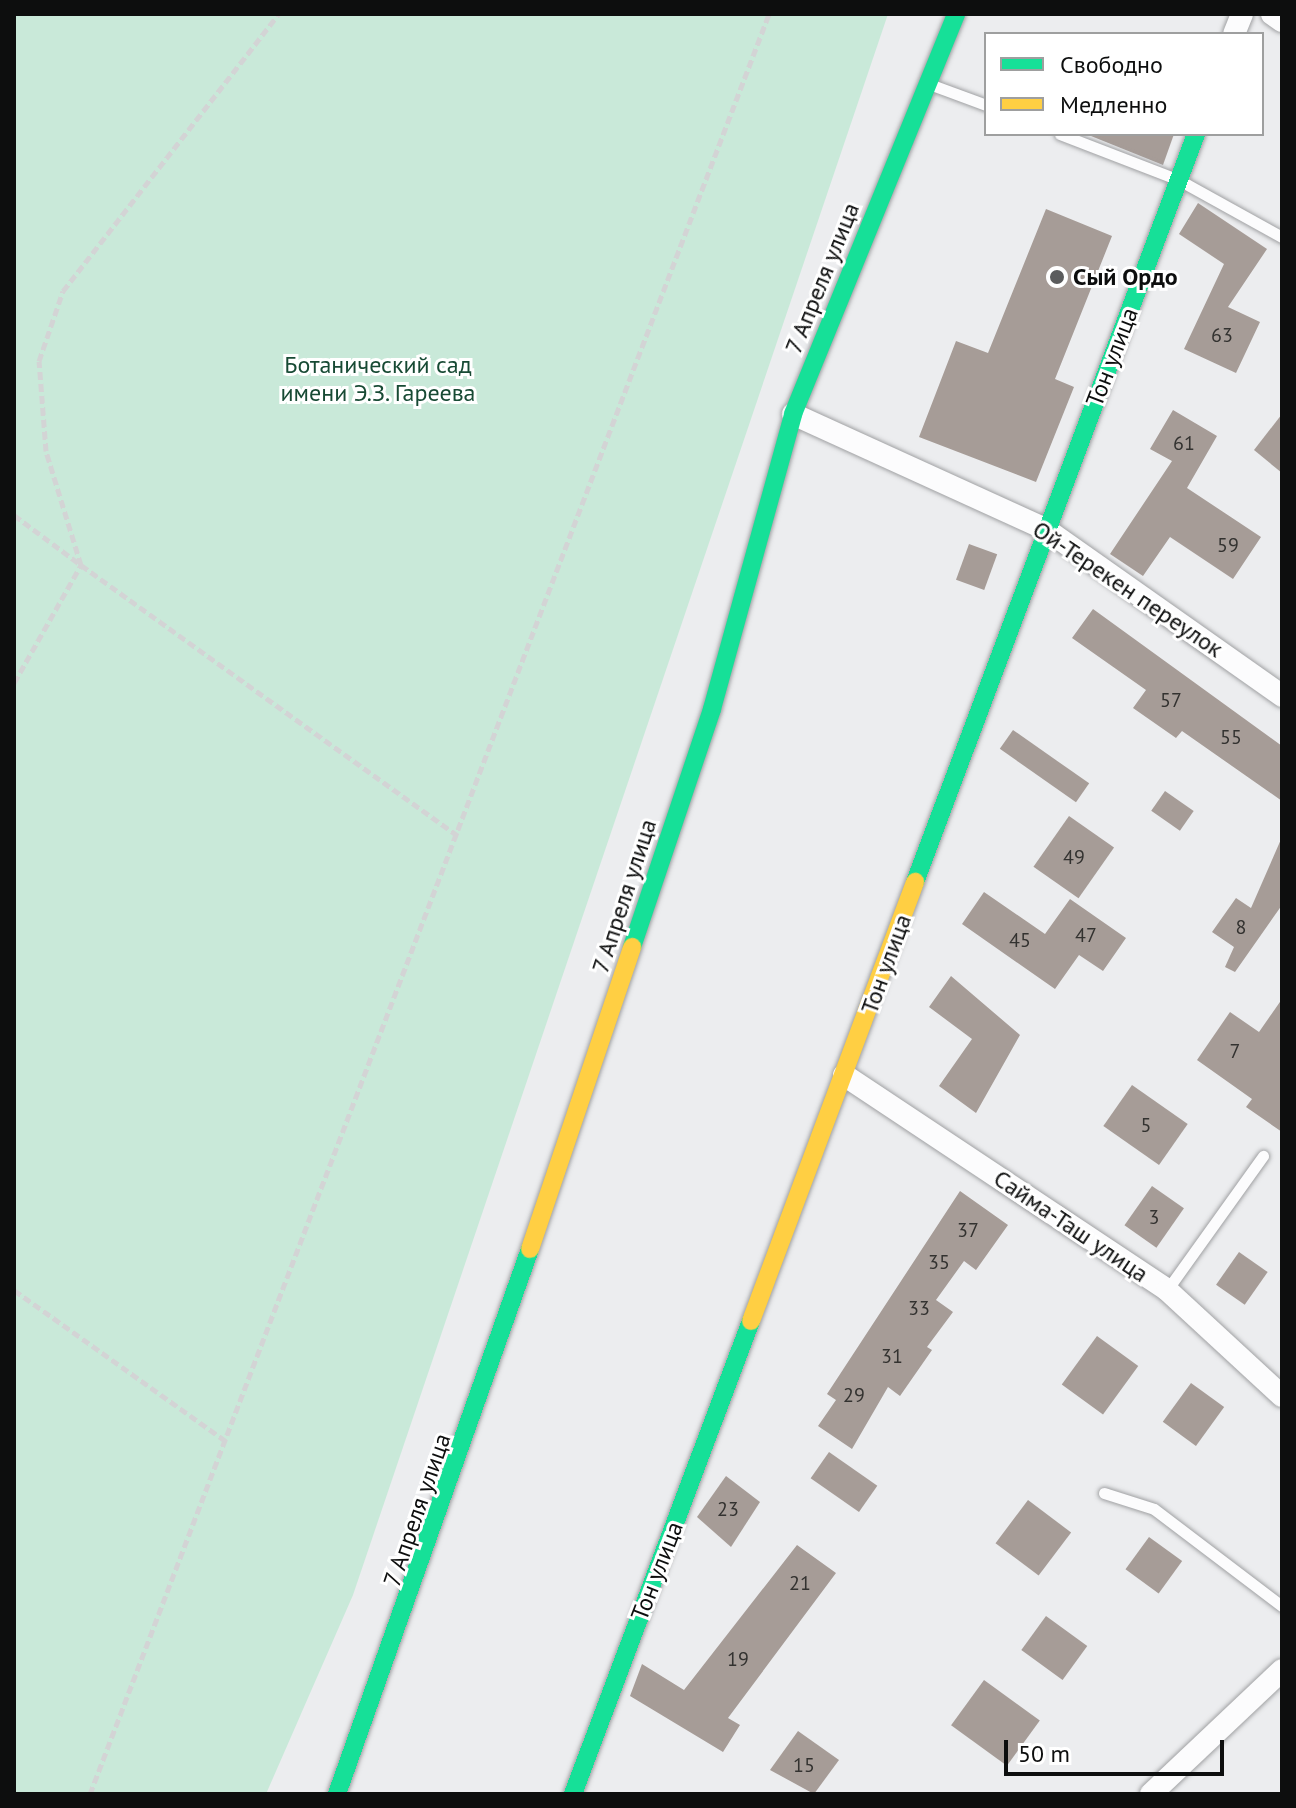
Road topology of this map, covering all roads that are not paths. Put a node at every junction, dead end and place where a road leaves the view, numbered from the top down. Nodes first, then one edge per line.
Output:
1 (956, 14) edge
2 (1272, 14) edge
3 (1282, 21) edge
4 (928, 83) junction
5 (984, 104) edge
6 (1065, 136) edge
7 (1195, 136) edge
8 (1179, 180) junction
9 (1282, 237) edge
10 (793, 414) junction
11 (1047, 530) junction
12 (1282, 696) edge
13 (844, 1075) junction
14 (1263, 1156) dead end
15 (1167, 1290) junction
16 (1282, 1396) edge
17 (1104, 1493) dead end
18 (1282, 1606) edge
19 (1282, 1670) edge
20 (337, 1794) edge
21 (573, 1794) edge
22 (1151, 1794) edge

1 - 4 main road, 7 Апреля улица
2 - 3 street
4 - 5 lane
4 - 10 main road, 7 Апреля улица
6 - 8 lane
7 - 8 main road, Тон улица
8 - 9 lane
8 - 11 main road, Тон улица
10 - 11 street, Ой-Терекен переулок
10 - 20 main road, 7 Апреля улица
11 - 12 street, Ой-Терекен переулок
11 - 13 main road, Тон улица
13 - 15 street, Сайма-Таш улица
13 - 21 main road, Тон улица
14 - 15 lane
15 - 16 street, Сайма-Таш улица
17 - 18 lane
19 - 22 street

